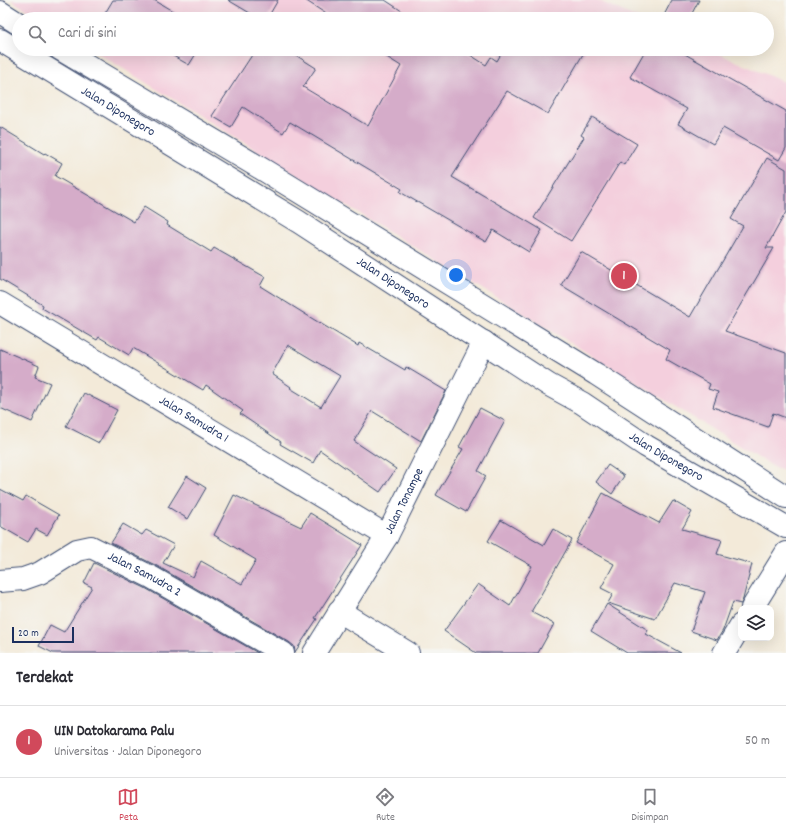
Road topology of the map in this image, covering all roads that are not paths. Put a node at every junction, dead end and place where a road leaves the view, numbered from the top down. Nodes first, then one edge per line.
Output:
1 (0, 12) edge
2 (12, 20) edge
3 (0, 40) edge
4 (12, 47) edge
5 (26, 56) edge
6 (72, 56) edge
7 (0, 303) edge
8 (484, 342) junction
9 (596, 374) junction
10 (582, 403) junction
11 (786, 497) edge
12 (786, 527) edge
13 (387, 536) junction
14 (786, 553) edge
15 (0, 581) edge
16 (754, 605) edge
17 (339, 611) junction
18 (738, 630) edge
19 (283, 653) edge
20 (314, 653) edge
21 (408, 653) edge
22 (724, 653) edge

1 - 2 main road
3 - 4 main road, Jalan Diponegoro
5 - 8 main road, Jalan Diponegoro
6 - 9 main road, Jalan Diponegoro
7 - 13 main road, Jalan Samudra 1
8 - 10 main road, Jalan Diponegoro
8 - 13 main road, Jalan Tonampe
9 - 10 main road
9 - 11 main road, Jalan Diponegoro
10 - 12 main road, Jalan Diponegoro
13 - 17 main road, Jalan Tonampe
14 - 16 main road
15 - 19 main road, Jalan Samudra 2
17 - 20 main road, Jalan Tonampe
17 - 21 main road
18 - 22 main road

